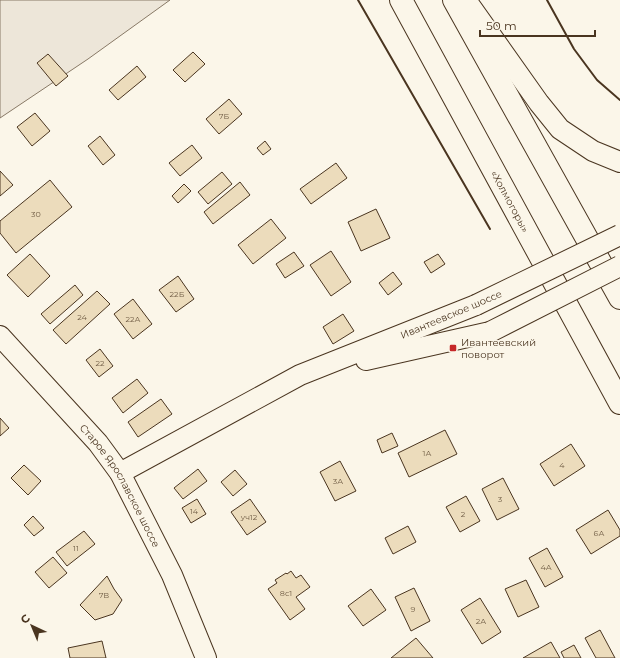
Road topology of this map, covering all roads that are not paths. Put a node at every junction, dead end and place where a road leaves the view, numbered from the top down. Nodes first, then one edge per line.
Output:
1 (401, 0) edge
2 (454, 0) edge
3 (466, 0) edge
4 (620, 162) edge
5 (620, 235) edge
6 (620, 266) edge
7 (620, 298) edge
8 (0, 336) edge
9 (300, 375) junction
10 (620, 403) edge
11 (120, 473) junction
12 (206, 658) edge

1 - 10 highway, «Холмогоры»
2 - 7 highway
3 - 4 main road
5 - 9 main road, Ивантеевское шоссе, bridge
6 - 9 main road, Ивантеевское шоссе, bridge
8 - 11 main road, Старое Ярославское шоссе
9 - 11 main road, Ивантеевское шоссе
11 - 12 main road, Старое Ярославское шоссе

